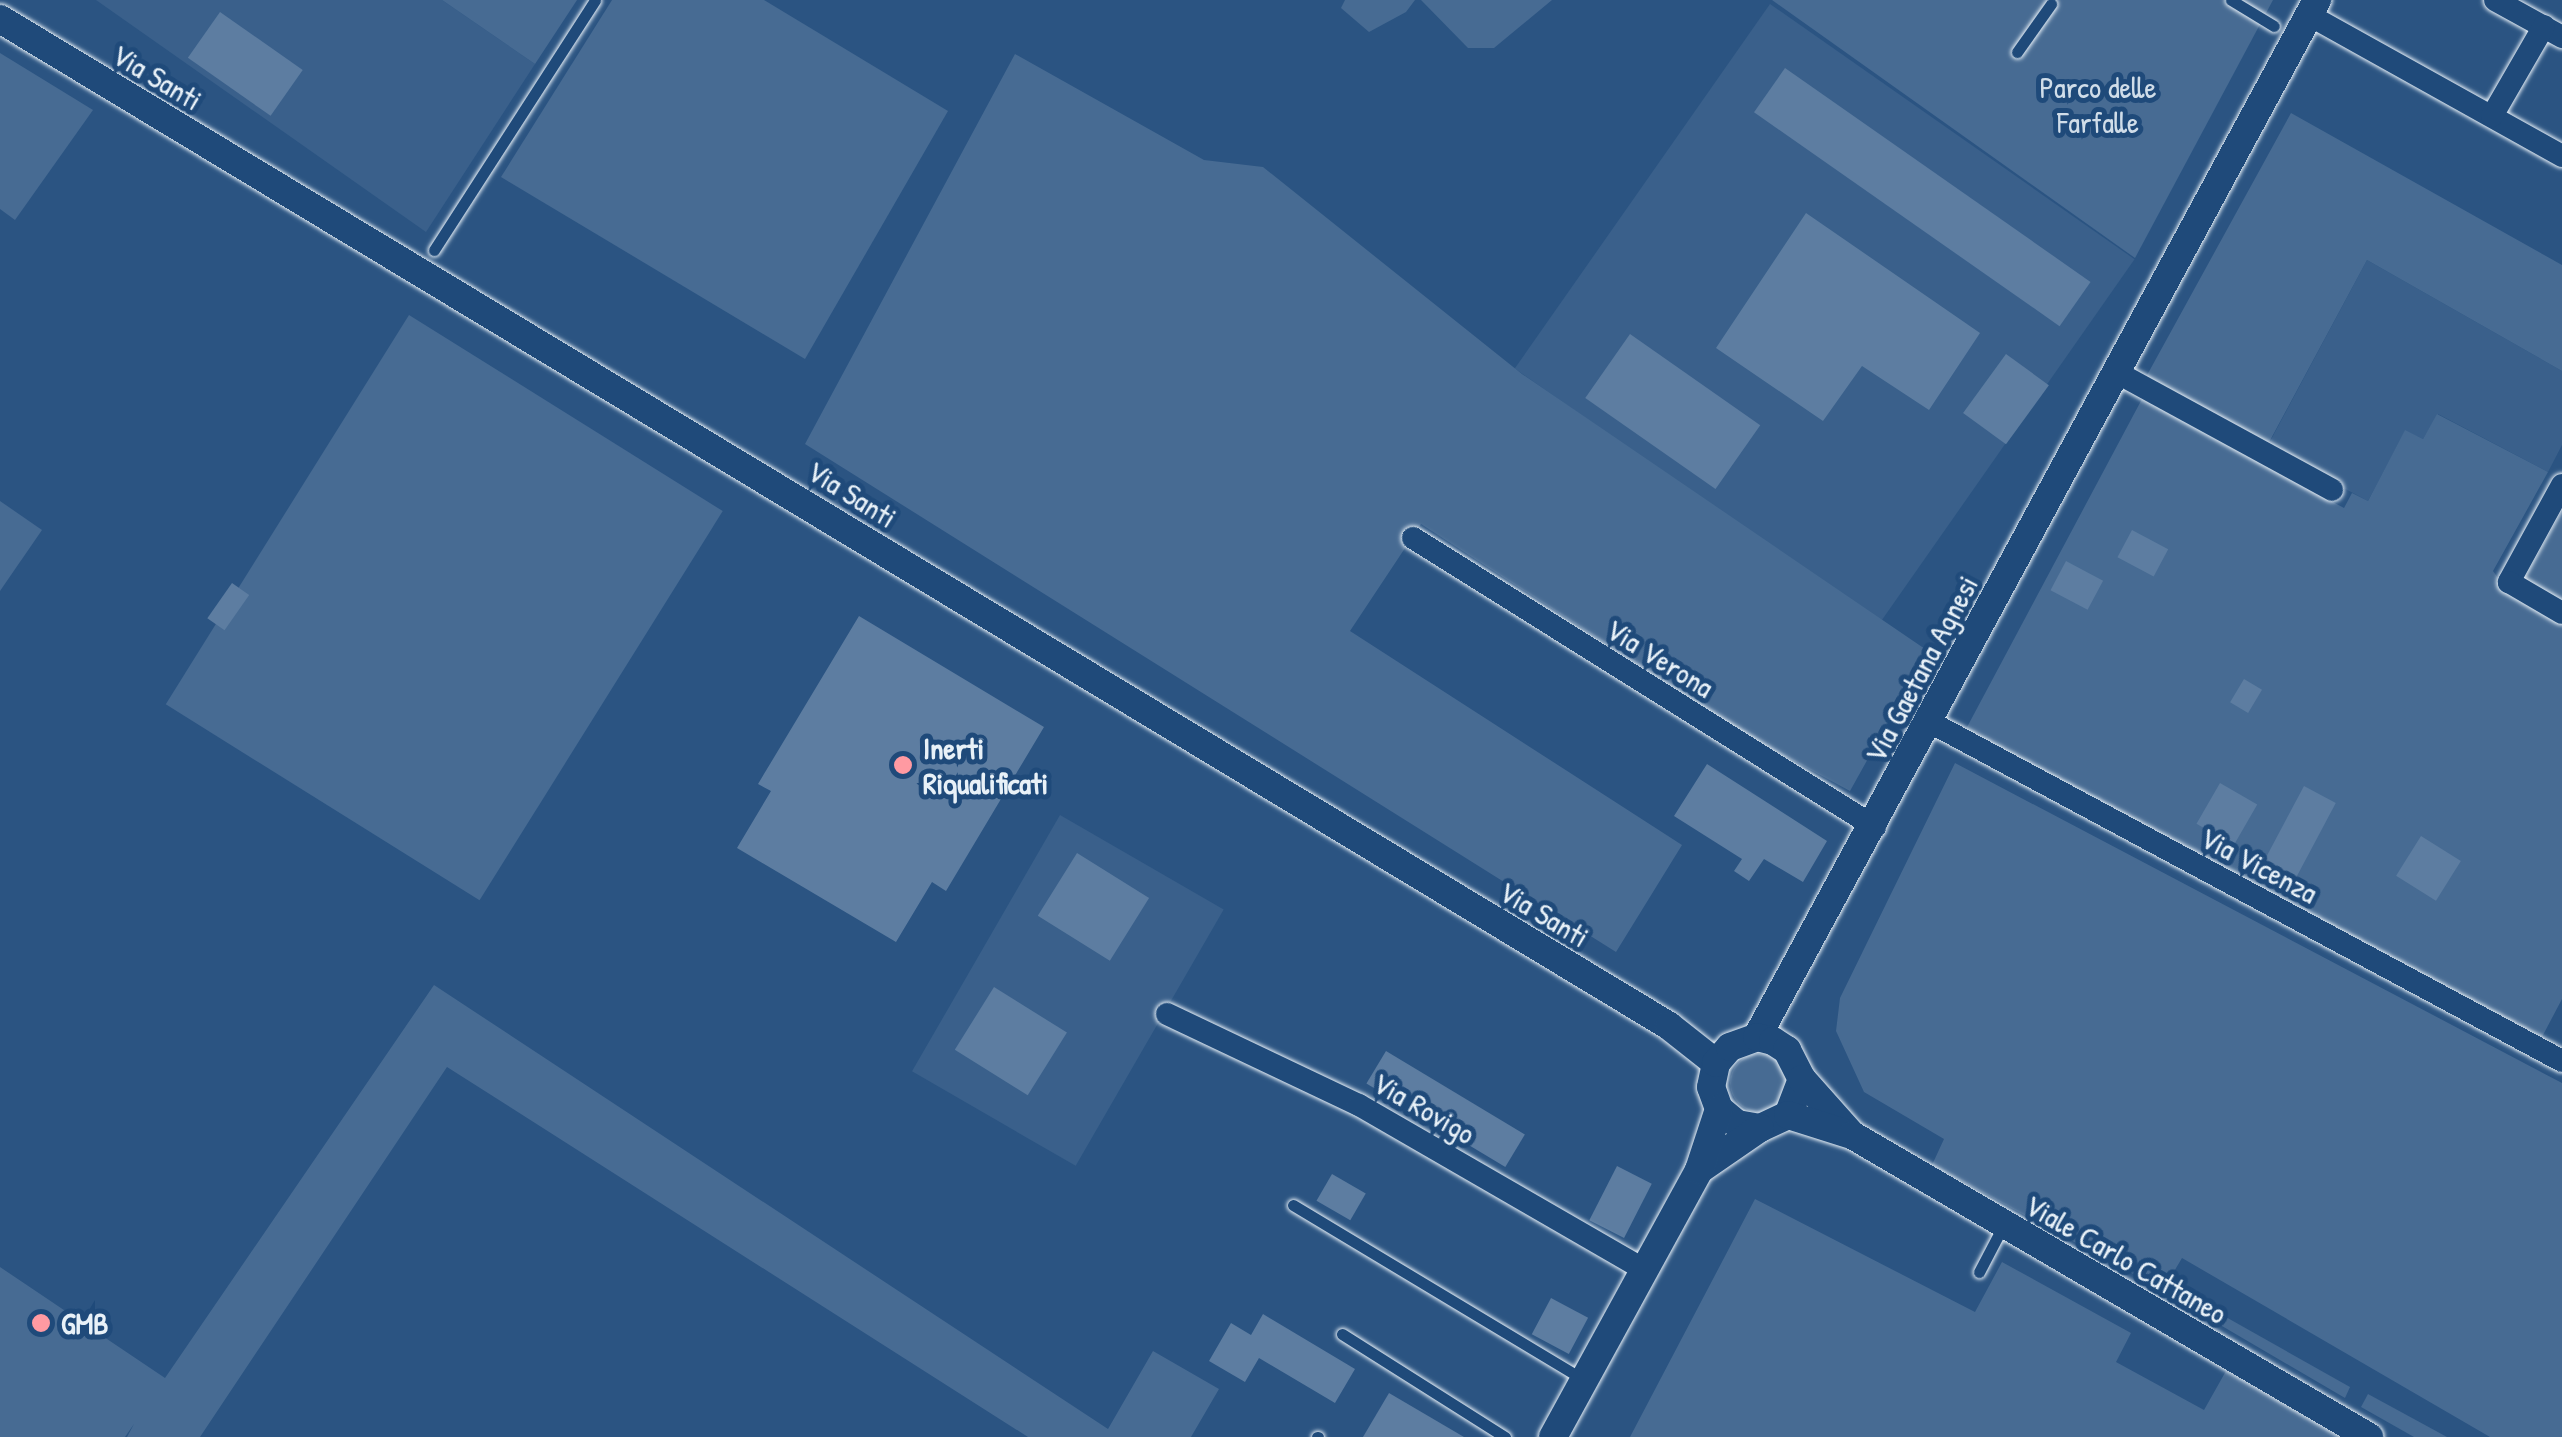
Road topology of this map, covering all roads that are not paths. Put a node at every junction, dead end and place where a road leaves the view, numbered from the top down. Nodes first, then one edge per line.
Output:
1 (595, 0) edge
2 (2231, 0) edge
3 (2494, 0) edge
4 (2051, 4) dead end
5 (2313, 7) edge
6 (0, 18) edge
7 (2274, 26) dead end
8 (2553, 32) edge
9 (2017, 52) dead end
10 (2492, 116) junction
11 (2562, 156) edge
12 (434, 250) dead end
13 (2116, 372) junction
14 (2562, 485) edge
15 (2332, 490) dead end
16 (1413, 538) dead end
17 (2562, 612) edge
18 (1928, 721) junction
19 (1875, 827) junction
20 (1785, 996) junction
21 (1167, 1014) dead end
22 (1757, 1038) junction
23 (1788, 1050) junction
24 (1723, 1055) junction
25 (2562, 1061) edge
26 (1802, 1080) junction
27 (1720, 1109) junction
28 (1788, 1115) junction
29 (1760, 1128) junction
30 (1852, 1135) junction
31 (1699, 1170) junction
32 (1293, 1205) dead end
33 (2003, 1226) junction
34 (1643, 1269) junction
35 (1979, 1272) dead end
36 (1342, 1334) dead end
37 (1584, 1380) junction
38 (1505, 1437) edge
39 (1553, 1437) edge
40 (2370, 1437) edge

1 - 12 lane
2 - 7 lane
3 - 8 street
4 - 9 lane
5 - 10 street
5 - 13 street, Via Gaetana Agnesi
6 - 24 street, Via Santi
8 - 10 street
10 - 11 street
13 - 15 street
13 - 18 street, Via Gaetana Agnesi
14 - 17 street
16 - 19 street, Via Verona
18 - 19 street, Via Gaetana Agnesi
18 - 25 street, Via Vicenza
19 - 20 street, Via Gaetana Agnesi
20 - 22 street, Via Gaetana Agnesi
20 - 23 street
21 - 34 street, Via Rovigo
22 - 23 street
22 - 24 street
23 - 26 street
24 - 27 street
26 - 28 street
26 - 30 street, Viale Carlo Cattaneo
27 - 29 street
27 - 31 street
28 - 29 street
28 - 30 street, Viale Carlo Cattaneo
29 - 31 street
30 - 33 street, Viale Carlo Cattaneo
31 - 34 street
32 - 37 lane
33 - 35 lane
33 - 40 street, Viale Carlo Cattaneo
34 - 37 street
36 - 38 lane
37 - 39 street

